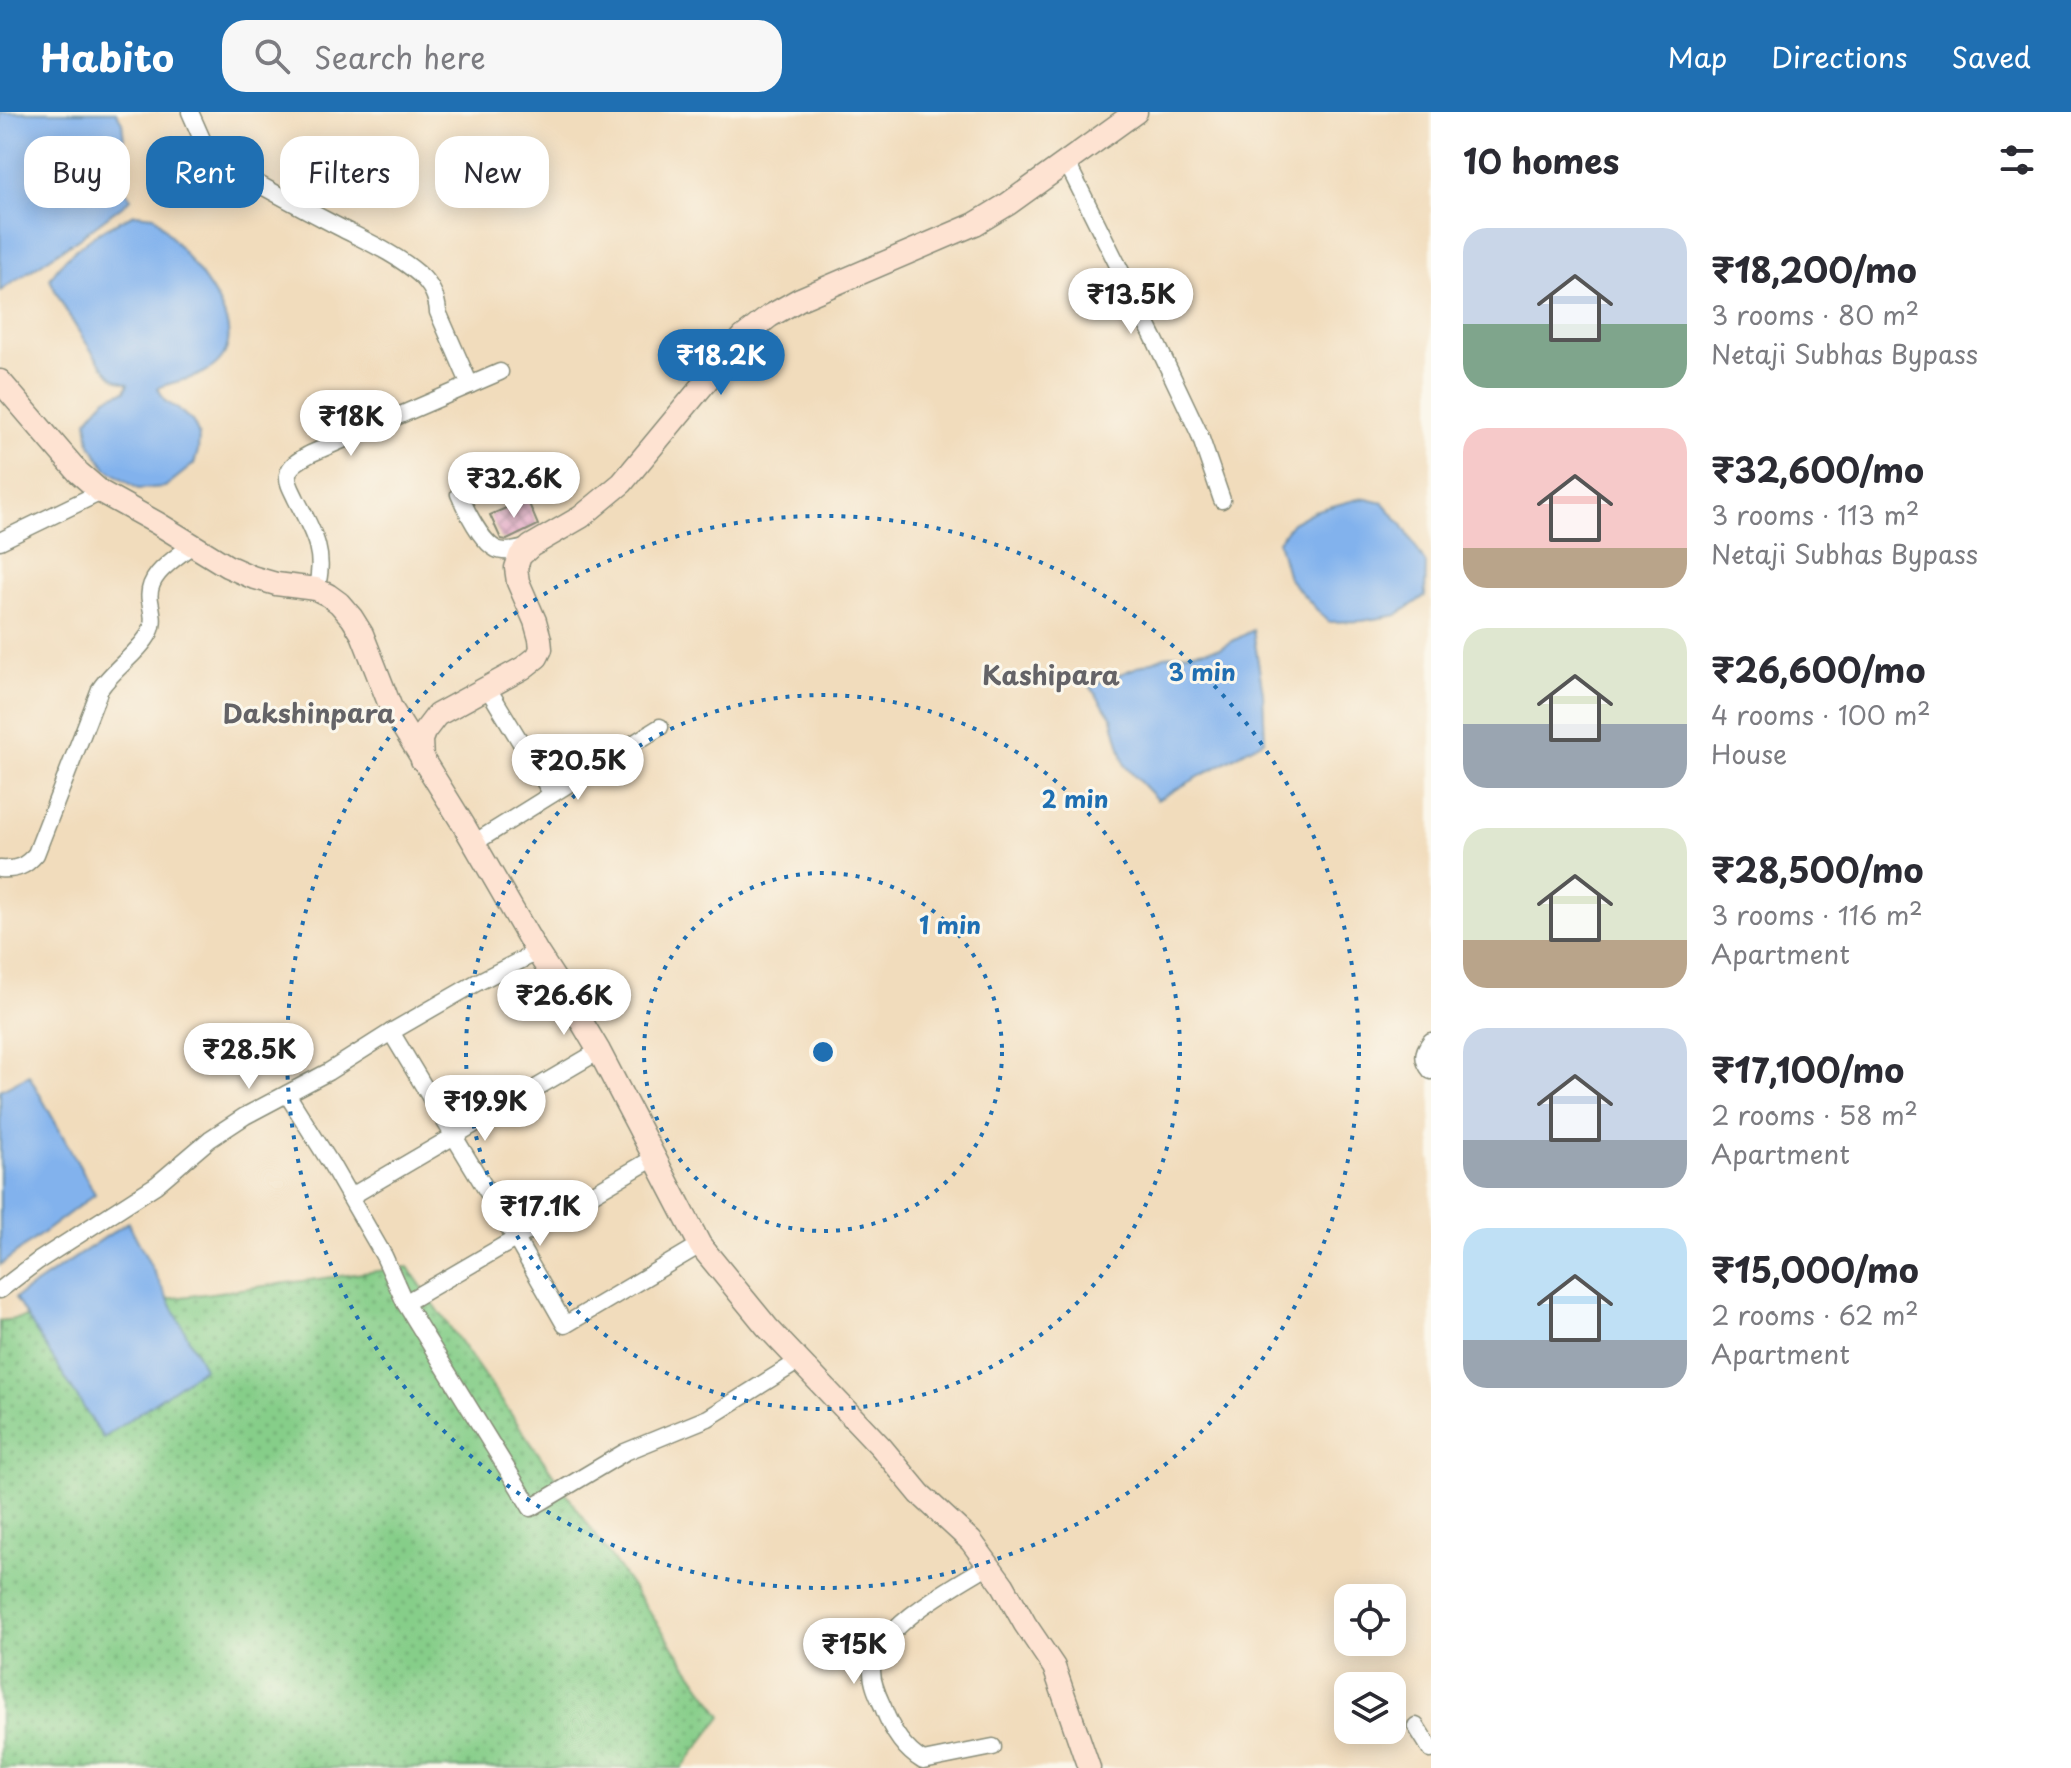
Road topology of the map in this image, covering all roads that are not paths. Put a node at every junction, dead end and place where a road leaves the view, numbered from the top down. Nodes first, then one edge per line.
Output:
1 (190, 112) edge
2 (1136, 112) edge
3 (1066, 161) junction
4 (500, 372) dead end
5 (0, 381) edge
6 (470, 385) junction
7 (101, 492) junction
8 (459, 494) dead end
9 (1222, 500) dead end
10 (0, 541) edge
11 (193, 544) junction
12 (531, 546) junction
13 (316, 589) junction
14 (487, 687) junction
15 (391, 708) junction
16 (437, 715) junction
17 (660, 727) dead end
18 (422, 760) junction
19 (552, 794) junction
20 (474, 843) junction
21 (0, 869) edge
22 (537, 952) junction
23 (391, 1032) junction
24 (1431, 1041) edge
25 (599, 1051) junction
26 (1431, 1071) edge
27 (287, 1094) junction
28 (454, 1138) junction
29 (654, 1158) junction
30 (350, 1197) junction
31 (516, 1239) junction
32 (700, 1245) junction
33 (0, 1290) edge
34 (405, 1303) junction
35 (799, 1361) junction
36 (989, 1565) junction
37 (1416, 1726) dead end
38 (993, 1747) dead end
39 (1431, 1750) edge
40 (1089, 1768) edge

1 - 6 street
2 - 3 main road
3 - 9 street
3 - 12 main road
4 - 6 street
5 - 7 main road
6 - 13 street
7 - 10 street
7 - 11 main road
8 - 12 street
11 - 13 main road
11 - 21 street
12 - 14 main road
13 - 15 main road
14 - 16 main road
14 - 19 street
15 - 16 main road
15 - 18 main road
16 - 18 main road
17 - 19 street
18 - 20 main road
19 - 20 street
20 - 22 main road
22 - 23 street
22 - 25 main road
23 - 27 street
23 - 28 street
24 - 26 street
25 - 28 street
25 - 29 main road
27 - 30 street
27 - 33 street
28 - 30 street
28 - 31 street
29 - 31 street
29 - 32 main road
30 - 34 street
31 - 32 street
31 - 34 street
32 - 35 main road
34 - 35 street
35 - 36 main road
36 - 38 street
36 - 40 main road
37 - 39 street

